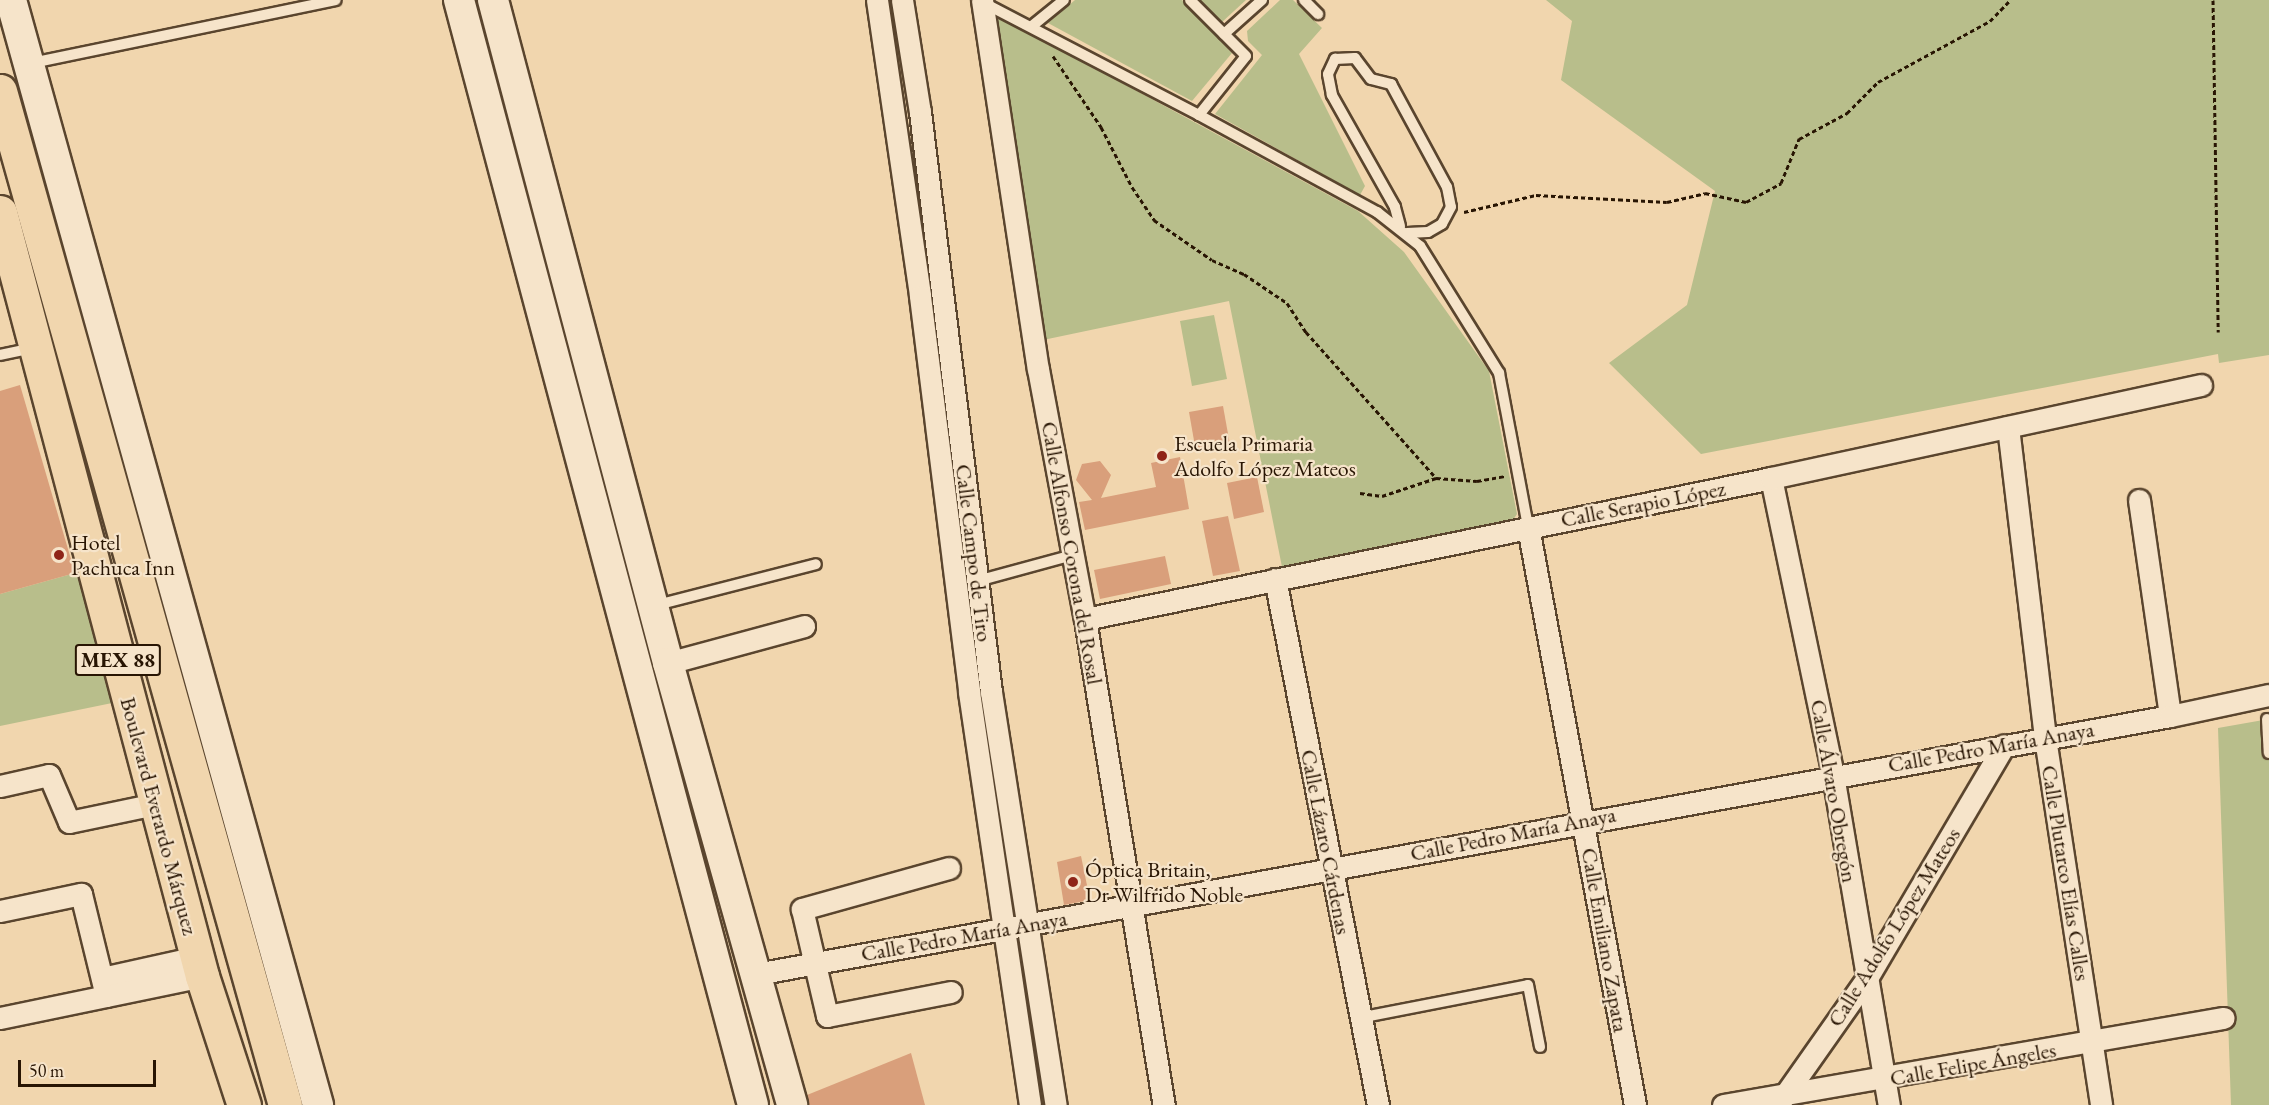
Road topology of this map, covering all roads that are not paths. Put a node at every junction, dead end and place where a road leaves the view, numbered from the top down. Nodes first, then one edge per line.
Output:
1 (11, 0) edge
2 (336, 0) edge
3 (459, 0) edge
4 (493, 0) edge
5 (877, 0) edge
6 (902, 0) edge
7 (981, 0) edge
8 (1064, 0) edge
9 (1190, 0) edge
10 (1262, 0) edge
11 (1304, 0) edge
12 (1318, 14) dead end
13 (1032, 26) junction
14 (1224, 34) junction
15 (29, 64) junction
16 (0, 91) edge
17 (920, 112) junction
18 (894, 114) junction
19 (1199, 115) junction
20 (0, 212) edge
21 (1403, 230) junction
22 (7, 263) edge
23 (943, 292) junction
24 (920, 296) junction
25 (36, 347) junction
26 (0, 355) edge
27 (2201, 385) dead end
28 (2008, 427) junction
29 (1771, 478) junction
30 (2139, 500) dead end
31 (967, 508) junction
32 (944, 512) junction
33 (1528, 527) junction
34 (1073, 555) junction
35 (816, 564) dead end
36 (1275, 579) junction
37 (977, 581) junction
38 (1085, 619) junction
39 (657, 620) junction
40 (804, 626) dead end
41 (629, 641) junction
42 (668, 663) junction
43 (2269, 695) edge
44 (2170, 716) junction
45 (2267, 719) dead end
46 (2044, 738) junction
47 (2004, 745) junction
48 (2269, 753) edge
49 (1833, 775) junction
50 (0, 786) edge
51 (155, 804) junction
52 (1583, 821) junction
53 (949, 868) dead end
54 (1332, 869) junction
55 (1130, 906) junction
56 (0, 911) edge
57 (1028, 924) junction
58 (1004, 928) junction
59 (815, 963) junction
60 (199, 966) junction
61 (756, 974) junction
62 (1867, 978) junction
63 (104, 987) junction
64 (951, 992) dead end
65 (0, 1018) edge
66 (1358, 1018) junction
67 (2223, 1018) dead end
68 (2093, 1043) junction
69 (1540, 1047) dead end
70 (1885, 1079) junction
71 (1783, 1098) edge
72 (244, 1105) edge
73 (285, 1105) edge
74 (318, 1105) edge
75 (753, 1105) edge
76 (792, 1105) edge
77 (1030, 1105) edge
78 (1056, 1105) edge
79 (1164, 1105) edge
80 (1378, 1105) edge
81 (1635, 1105) edge
82 (1723, 1105) edge
83 (1889, 1105) edge
84 (2101, 1105) edge

1 - 15 main road
2 - 15 lane
3 - 41 main road
4 - 39 main road
5 - 18 street, Calle Campo de Tiro
6 - 17 street, Calle Campo de Tiro
7 - 13 lane
7 - 34 street, Calle Alfonso Corona del Rosal
8 - 13 lane
9 - 14 lane
10 - 14 lane
11 - 12 lane
13 - 19 lane
14 - 19 lane
15 - 74 main road
16 - 73 main road, MEX 88
17 - 18 street
17 - 23 street, Calle Campo de Tiro
18 - 24 street, Calle Campo de Tiro
19 - 21 lane
20 - 22 main road, Boulevard Everardo Márquez / MEX 88
21 - 21 lane
21 - 33 lane
22 - 25 main road, Boulevard Everardo Márquez / MEX 88
23 - 24 street
23 - 31 street, Calle Campo de Tiro
24 - 32 street, Calle Campo de Tiro
25 - 26 lane
25 - 51 main road, Boulevard Everardo Márquez / MEX 88
27 - 28 street, Calle Serapio López
28 - 29 street, Calle Serapio López
28 - 46 street, Calle Plutarco Elías Calles
29 - 33 street, Calle Serapio López
29 - 49 street, Calle Álvaro Obregón
30 - 44 street
31 - 32 street
31 - 37 street, Calle Campo de Tiro
32 - 58 street, Calle Campo de Tiro
33 - 36 street, Calle Serapio López
33 - 52 street, Calle Emiliano Zapata
34 - 37 lane
34 - 38 street, Calle Alfonso Corona del Rosal
35 - 39 lane
36 - 38 street, Calle Serapio López
36 - 54 street, Calle Lázaro Cárdenas
37 - 57 street, Calle Campo de Tiro
38 - 55 street, Calle Alfonso Corona del Rosal
39 - 41 main road
39 - 42 main road
40 - 42 street
41 - 75 main road
42 - 61 main road
43 - 44 street, Calle Pedro María Anaya
44 - 46 street, Calle Pedro María Anaya
45 - 48 lane
46 - 47 street, Calle Pedro María Anaya
46 - 68 street, Calle Plutarco Elías Calles
47 - 49 street, Calle Pedro María Anaya
47 - 62 street, Calle Adolfo López Mateos
49 - 52 street, Calle Pedro María Anaya
49 - 62 street, Calle Álvaro Obregón
50 - 51 street
51 - 60 main road, Boulevard Everardo Márquez / MEX 88
52 - 54 street, Calle Pedro María Anaya
52 - 81 street, Calle Emiliano Zapata
53 - 59 street
54 - 55 street, Calle Pedro María Anaya
54 - 66 street, Calle Lázaro Cárdenas
55 - 57 street, Calle Pedro María Anaya
55 - 79 street, Calle Alfonso Corona del Rosal
56 - 63 street
57 - 58 street, Calle Pedro María Anaya
57 - 78 street, Calle Campo de Tiro
58 - 59 street, Calle Pedro María Anaya
58 - 77 street, Calle Campo de Tiro
59 - 61 street, Calle Pedro María Anaya
59 - 64 street
60 - 63 street
60 - 72 main road, Boulevard Everardo Márquez / MEX 88
61 - 76 main road
62 - 70 street, Calle Álvaro Obregón
62 - 71 street, Calle Adolfo López Mateos
63 - 65 street
66 - 69 lane
66 - 80 street, Calle Lázaro Cárdenas
67 - 68 street, Calle Felipe Ángeles
68 - 70 street, Calle Felipe Ángeles
68 - 84 street, Calle Plutarco Elías Calles
70 - 71 street, Calle Felipe Ángeles
70 - 83 street, Calle Álvaro Obregón
71 - 82 street, Calle Felipe Ángeles

